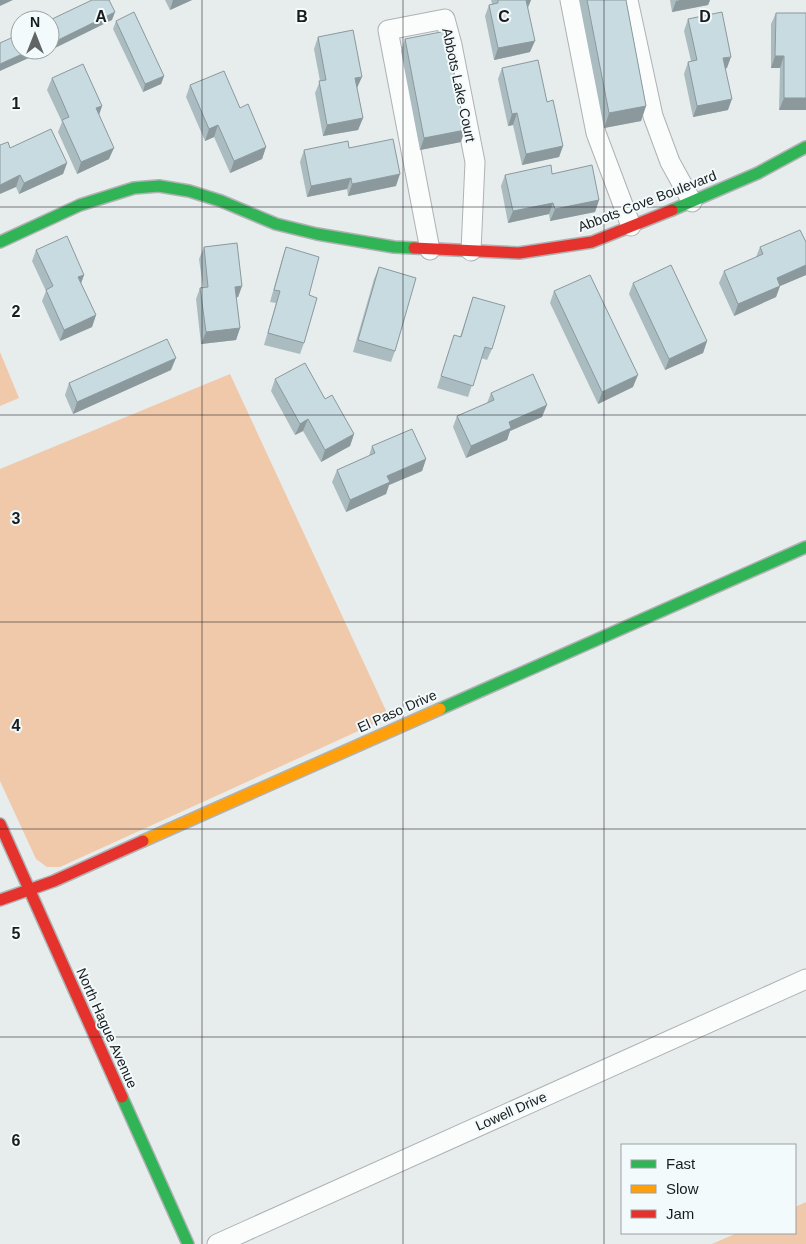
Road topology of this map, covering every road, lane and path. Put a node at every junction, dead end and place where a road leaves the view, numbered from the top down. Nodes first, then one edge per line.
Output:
1 (570, 0) edge
2 (628, 0) edge
3 (806, 148) edge
4 (692, 202) junction
5 (631, 226) junction
6 (0, 242) edge
7 (430, 250) junction
8 (471, 251) junction
9 (806, 547) edge
10 (0, 824) edge
11 (29, 889) junction
12 (0, 900) edge
13 (806, 979) edge
14 (188, 1244) edge
15 (216, 1244) edge

1 - 5 street
2 - 4 street
3 - 4 street, Abbots Cove Boulevard
4 - 5 street, Abbots Cove Boulevard
5 - 8 street, Abbots Cove Boulevard
6 - 7 street, Abbots Cove Boulevard
7 - 8 street, Abbots Cove Boulevard
7 - 8 street, Abbots Lake Court
9 - 11 street, El Paso Drive
10 - 11 street, North Hague Avenue
11 - 12 street, El Paso Drive
11 - 14 street, North Hague Avenue
13 - 15 street, Lowell Drive

